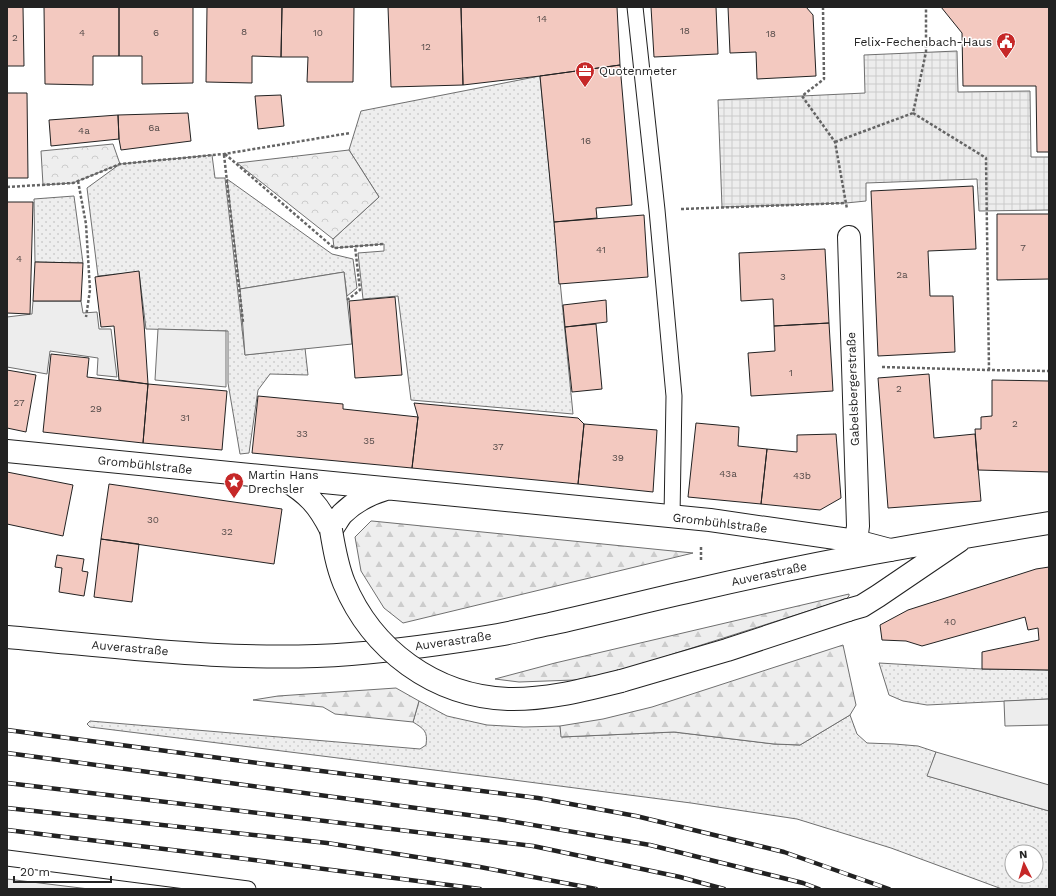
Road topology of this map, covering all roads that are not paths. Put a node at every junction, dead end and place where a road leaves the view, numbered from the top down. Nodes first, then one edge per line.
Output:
1 (635, 7) edge
2 (849, 237) road end
3 (7, 451) edge
4 (283, 478) junction
5 (388, 489) junction
6 (672, 516) junction
7 (1049, 523) edge
8 (332, 530) junction
9 (965, 537) junction
10 (856, 541) junction
11 (890, 550) junction
12 (7, 637) edge
13 (7, 858) edge
14 (248, 889) edge

1 - 6 lane
2 - 10 street, Gabelsbergerstraße
3 - 4 street, Grombühlstraße
4 - 5 street, Grombühlstraße
4 - 8 street, Grombühlstraße
5 - 6 street, Grombühlstraße
5 - 8 street, Grombühlstraße
6 - 10 street, Grombühlstraße
7 - 9 street, Grombühlstraße
8 - 9 street, Grombühlstraße, bridge
9 - 11 street, Grombühlstraße
10 - 11 street, Grombühlstraße
11 - 12 street, Auverastraße
13 - 14 lane

